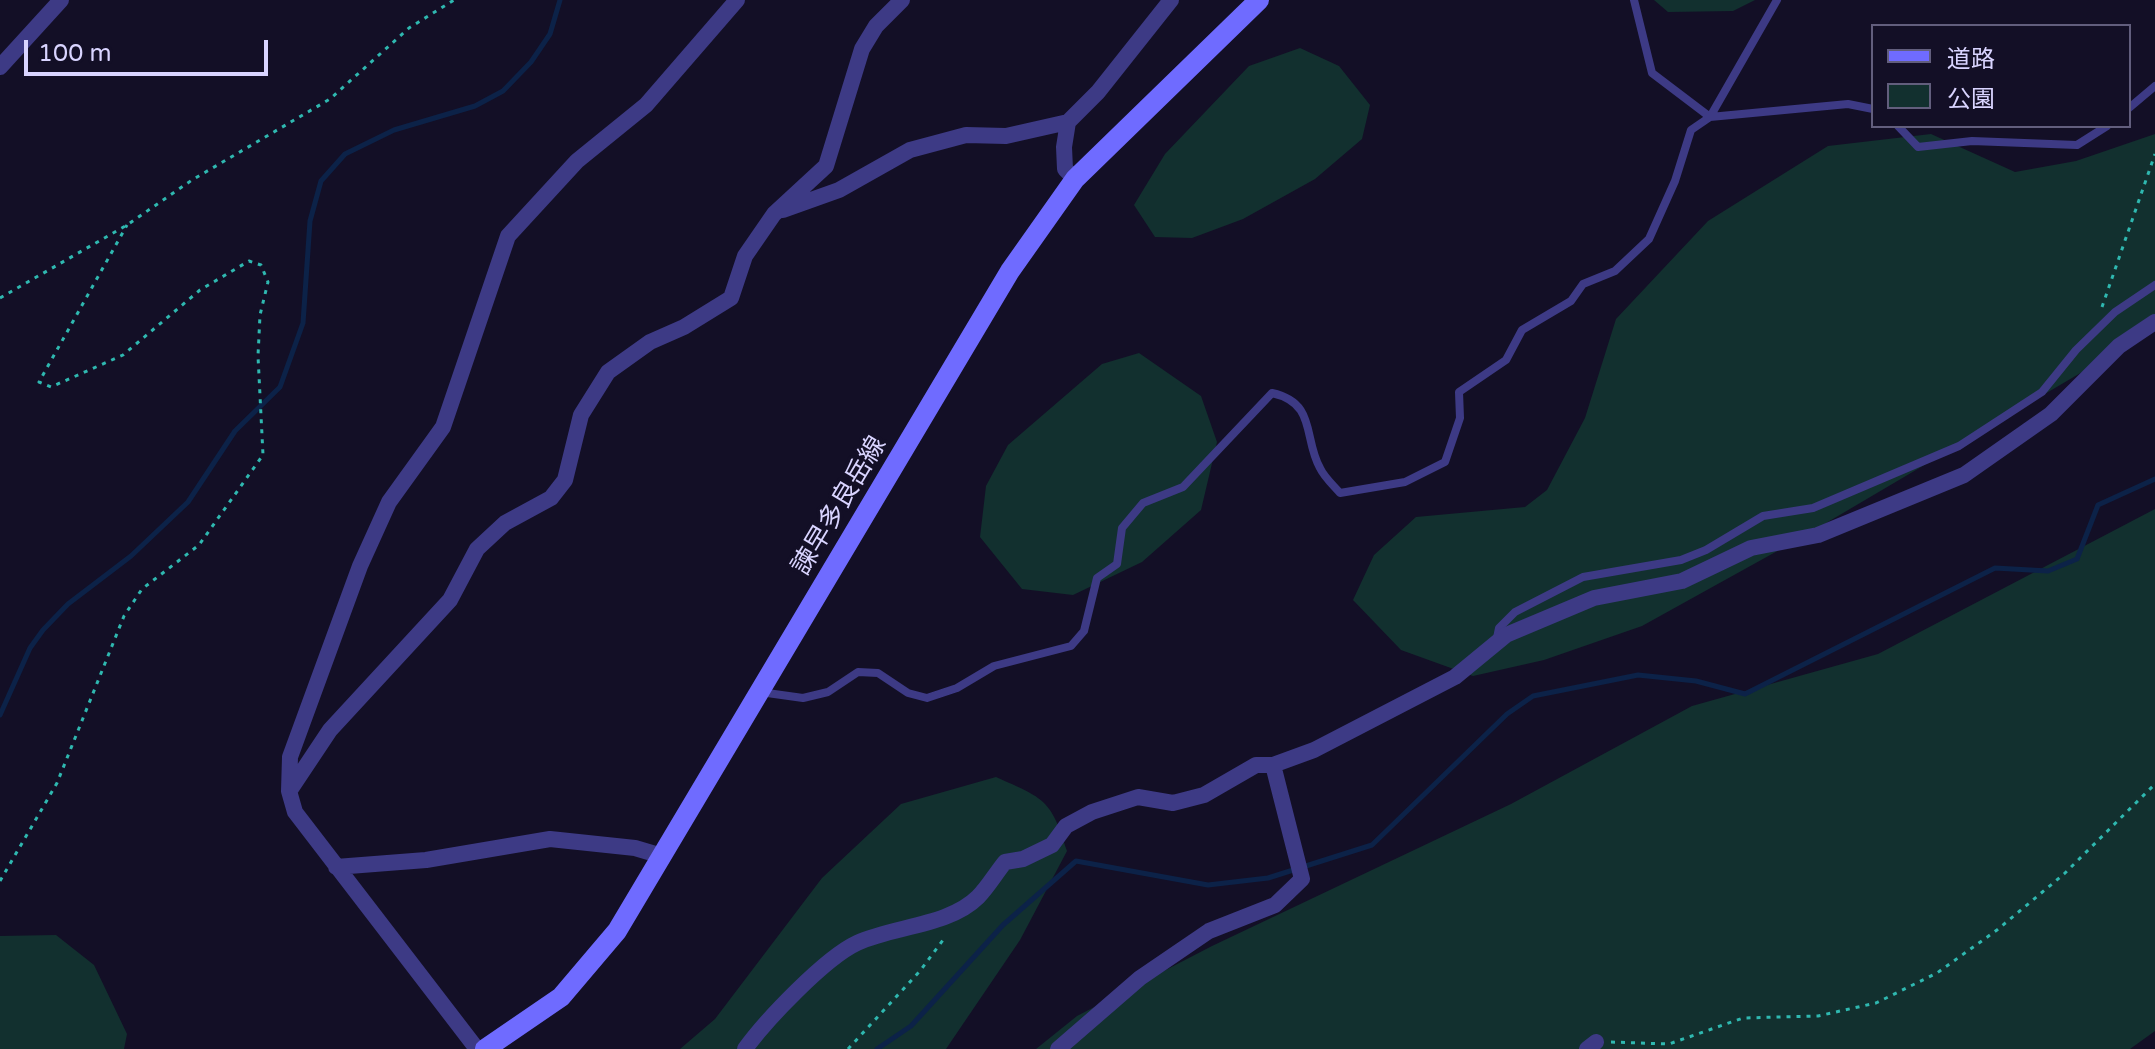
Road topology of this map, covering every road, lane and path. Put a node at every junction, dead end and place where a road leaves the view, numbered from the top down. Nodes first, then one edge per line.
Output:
1 (61, 0) edge
2 (454, 0) edge
3 (737, 0) edge
4 (902, 0) edge
5 (1171, 0) edge
6 (1259, 0) edge
7 (1634, 0) edge
8 (1777, 0) edge
9 (0, 67) edge
10 (2155, 86) edge
11 (2131, 106) edge
12 (1871, 109) edge
13 (1710, 117) junction
14 (1068, 122) junction
15 (1900, 128) edge
16 (2104, 128) edge
17 (2155, 154) edge
18 (1075, 179) junction
19 (774, 214) junction
20 (127, 225) junction
21 (2155, 285) edge
22 (0, 298) edge
23 (2115, 312) junction
24 (2155, 322) edge
25 (1496, 643) junction
26 (760, 692) junction
27 (1273, 765) junction
28 (2155, 784) edge
29 (289, 791) junction
30 (662, 856) junction
31 (336, 867) junction
32 (0, 881) edge
33 (943, 940) dead end
34 (1592, 1045) edge
35 (477, 1049) edge
36 (485, 1049) edge
37 (745, 1049) edge
38 (848, 1049) edge
39 (1058, 1049) edge

1 - 9 street
2 - 20 path
3 - 29 street
4 - 19 street
5 - 14 street
6 - 18 main road, 諫早多良岳線
7 - 13 lane
8 - 13 lane
10 - 11 lane
12 - 13 lane
13 - 26 lane
14 - 18 street
14 - 19 street
15 - 16 lane
17 - 23 path
18 - 26 main road, 諫早多良岳線
19 - 29 street
20 - 22 path
20 - 32 path
21 - 23 lane
23 - 25 lane
24 - 25 street
25 - 27 street
26 - 30 main road, 諫早多良岳線
27 - 37 street
27 - 39 street
28 - 34 path
29 - 31 street
30 - 31 street
30 - 36 main road, 諫早多良岳線
31 - 35 street
33 - 38 path

